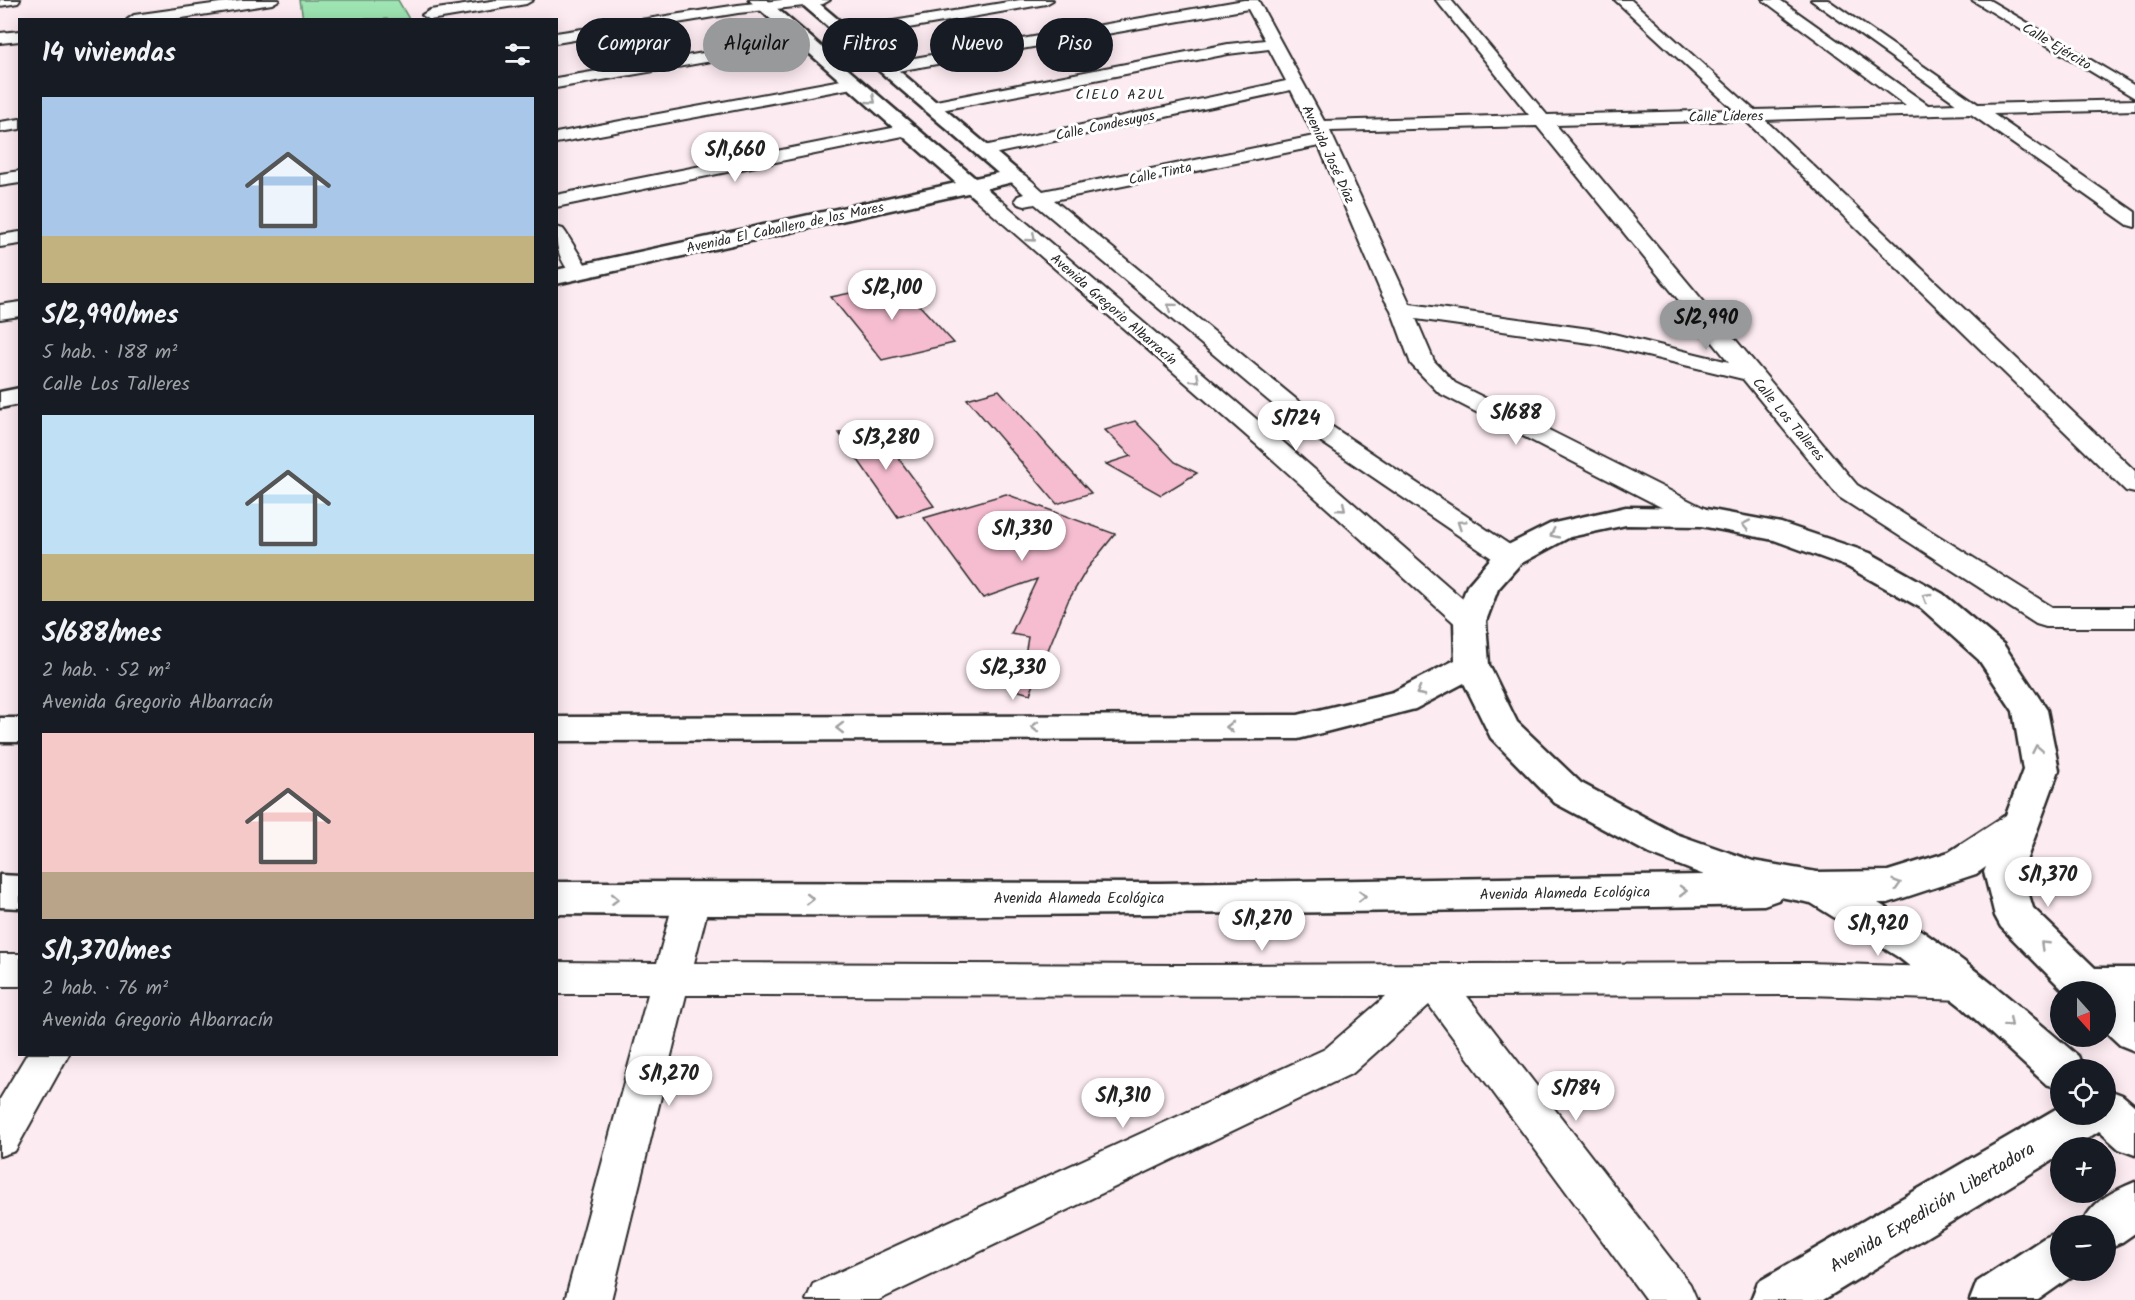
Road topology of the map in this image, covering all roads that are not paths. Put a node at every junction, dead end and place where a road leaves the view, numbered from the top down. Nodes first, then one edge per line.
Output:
1 (13, 0) edge
2 (272, 0) edge
3 (422, 0) edge
4 (526, 0) edge
5 (1046, 0) edge
6 (1443, 0) edge
7 (1622, 0) edge
8 (1770, 0) edge
9 (1818, 0) edge
10 (1979, 0) edge
11 (812, 1) edge
12 (0, 2) edge
13 (1252, 2) edge
14 (760, 3) edge
15 (431, 17) edge
16 (148, 18) edge
17 (777, 18) edge
18 (829, 18) edge
19 (918, 22) edge
20 (18, 36) edge
21 (0, 38) edge
22 (558, 38) edge
23 (1274, 44) junction
24 (810, 46) edge
25 (703, 58) edge
26 (918, 62) edge
27 (891, 72) edge
28 (558, 83) edge
29 (852, 83) junction
30 (1295, 84) junction
31 (2135, 93) edge
32 (2135, 105) edge
33 (931, 107) junction
34 (1975, 110) junction
35 (1925, 111) junction
36 (1750, 116) junction
37 (1541, 121) junction
38 (18, 124) edge
39 (0, 127) edge
40 (907, 130) junction
41 (1321, 132) junction
42 (558, 138) edge
43 (984, 151) junction
44 (1014, 176) junction
45 (18, 177) edge
46 (0, 180) edge
47 (972, 186) junction
48 (1039, 197) junction
49 (558, 201) edge
50 (995, 207) junction
51 (2135, 221) edge
52 (558, 236) edge
53 (18, 238) edge
54 (0, 242) edge
55 (579, 272) junction
56 (558, 277) edge
57 (18, 309) edge
58 (1402, 310) junction
59 (0, 312) edge
60 (1751, 374) junction
61 (18, 396) edge
62 (0, 400) edge
63 (1310, 423) junction
64 (1266, 440) junction
65 (2135, 485) edge
66 (1701, 517) junction
67 (1509, 557) junction
68 (2135, 617) edge
69 (1470, 621) junction
70 (1472, 665) junction
71 (558, 729) edge
72 (0, 730) edge
73 (18, 730) edge
74 (2020, 824) junction
75 (1818, 888) junction
76 (0, 891) edge
77 (18, 892) edge
78 (558, 898) edge
79 (692, 900) junction
80 (0, 970) edge
81 (18, 970) edge
82 (558, 978) edge
83 (1432, 979) junction
84 (673, 980) junction
85 (2082, 981) edge
86 (1965, 984) junction
87 (2135, 986) edge
88 (2116, 990) edge
89 (2116, 1014) edge
90 (2135, 1032) edge
91 (48, 1056) edge
92 (2050, 1059) edge
93 (2116, 1118) edge
94 (2070, 1125) edge
95 (2135, 1134) edge
96 (0, 1137) edge
97 (2135, 1205) edge
98 (2116, 1218) edge
99 (2050, 1262) edge
100 (588, 1300) edge
101 (829, 1300) edge
102 (1674, 1300) edge
103 (1776, 1300) edge
104 (1995, 1300) edge

1 - 12 street
2 - 16 street
3 - 15 street
4 - 15 street
5 - 19 street
6 - 37 street, Calle Los Talleres
7 - 36 street
8 - 35 street
9 - 34 street
10 - 31 street, Calle Ejército
11 - 14 street
11 - 18 main road
13 - 23 street, Avenida José Díaz
13 - 26 street
14 - 17 main road, Avenida Gregorio Albarracín
14 - 22 street
20 - 21 street
23 - 30 street, Avenida José Díaz
23 - 33 street
24 - 29 main road, Avenida Gregorio Albarracín
25 - 28 street
27 - 33 main road
29 -> 40 main road, Avenida Gregorio Albarracín
29 - 42 street
30 - 41 street, Avenida José Díaz
30 - 43 street, Calle Condesuyos
32 - 34 street, Calle Líderes
33 - 43 main road
34 - 35 street, Calle Líderes
34 - 51 street
35 - 36 street, Calle Líderes
36 - 37 street, Calle Líderes
36 - 65 street
37 - 41 street, Calle Líderes
37 - 60 street, Calle Los Talleres
38 - 39 street
40 - 47 main road, Avenida Gregorio Albarracín
40 - 49 street
41 - 48 street, Calle Tinta
41 - 58 street, Avenida José Díaz
43 - 44 main road
44 - 47 main road, Avenida El Caballero de los Mares
44 - 48 street
45 - 46 street
47 - 50 street, Avenida Gregorio Albarracín
47 - 55 main road, Avenida El Caballero de los Mares
48 - 50 street, Calle Tinta
63 -> 48 street
50 -> 64 street, Avenida Gregorio Albarracín
52 - 55 street
53 - 54 street
55 - 56 main road, Avenida El Caballero de los Mares
57 - 59 street
58 - 60 street
58 - 66 street, Avenida José Díaz
60 - 68 street, Calle Los Talleres
61 - 62 main road
63 - 64 street
67 -> 63 street
64 -> 69 street, Avenida Gregorio Albarracín
66 -> 67 main road
74 -> 66 main road
67 - 69 main road
69 - 70 main road
70 -> 71 main road
70 - 75 main road
72 - 73 main road
75 -> 74 main road
85 -> 74 main road
79 -> 75 main road, Avenida Alameda Ecológica
75 - 86 main road
76 - 77 main road
78 -> 79 main road, Avenida Alameda Ecológica
79 - 84 street
80 - 81 street
82 - 84 street
83 - 84 street
83 - 86 street
83 - 101 street
83 - 102 street
84 - 100 street
86 -> 92 main road
87 - 88 main road
89 - 90 main road
91 - 96 street
93 - 95 main road
94 - 103 main road, Avenida Expedición Libertadora
97 - 98 main road
99 - 104 main road

